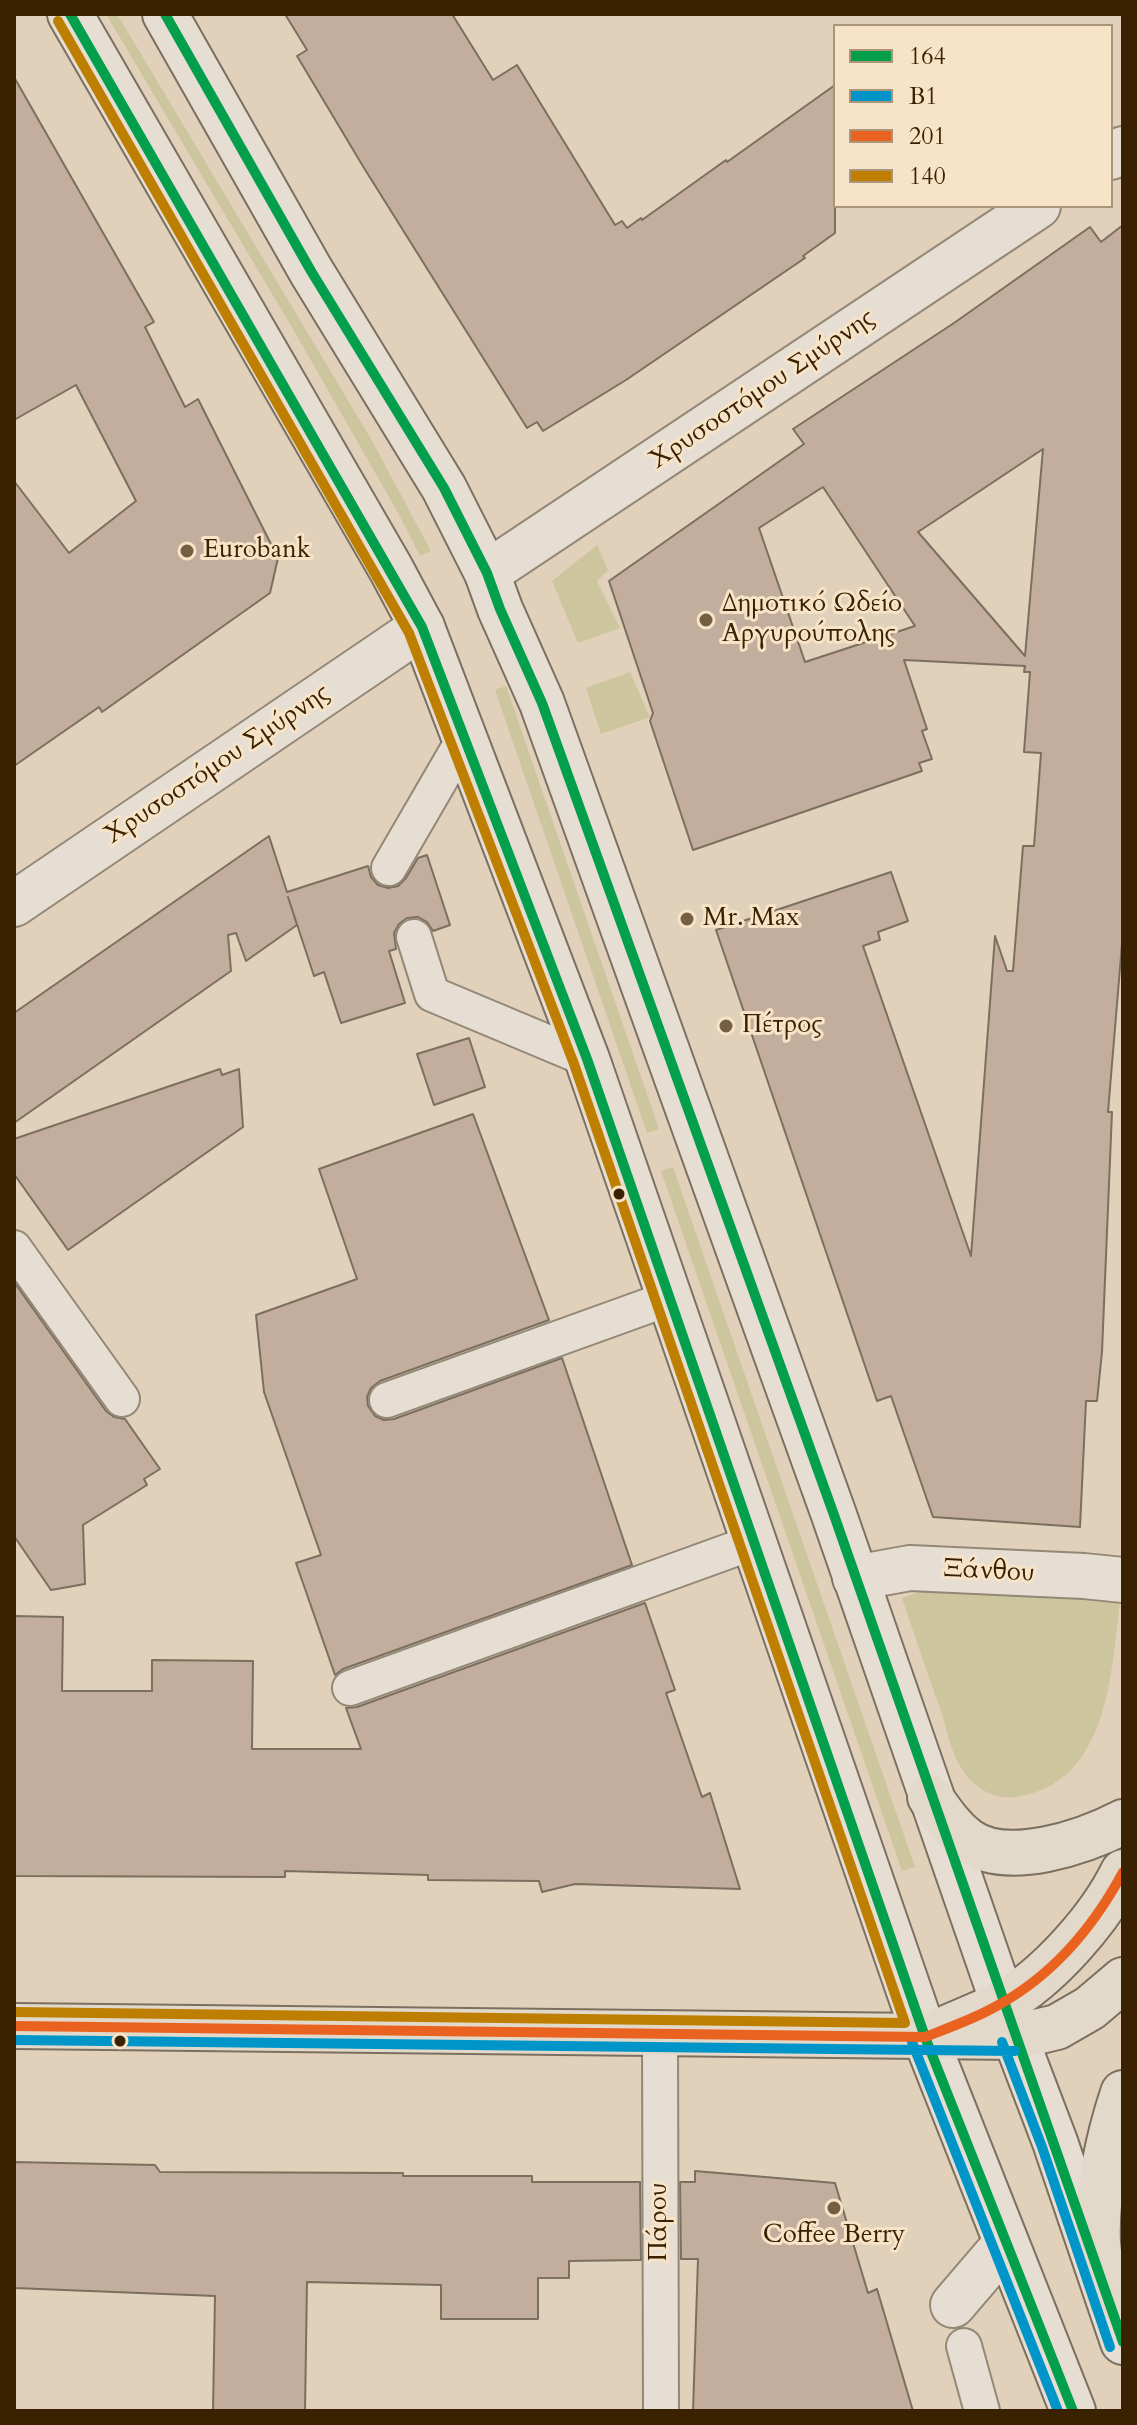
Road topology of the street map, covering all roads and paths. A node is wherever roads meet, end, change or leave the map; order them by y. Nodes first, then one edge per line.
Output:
1 (70, 14) edge
2 (165, 14) edge
3 (1035, 208) edge
4 (487, 573) junction
5 (422, 627) junction
6 (465, 737) junction
7 (389, 868) dead end
8 (14, 904) edge
9 (414, 937) dead end
10 (587, 1059) junction
11 (14, 1248) edge
12 (670, 1298) junction
13 (122, 1399) dead end
14 (387, 1400) dead end
15 (754, 1542) junction
16 (855, 1578) junction
17 (1123, 1580) edge
18 (350, 1688) dead end
19 (930, 1797) junction
20 (1123, 1822) edge
21 (1123, 1872) edge
22 (1123, 1980) edge
23 (1008, 2020) junction
24 (14, 2026) edge
25 (660, 2034) junction
26 (925, 2037) junction
27 (1123, 2093) edge
28 (1006, 2243) junction
29 (1108, 2297) junction
30 (958, 2326) joint
31 (1123, 2342) edge
32 (661, 2411) edge
33 (982, 2411) edge
34 (1073, 2411) edge

1 - 5 main road
2 - 4 main road
3 - 4 main road, Χρυσοστόμου Σμύρνης
4 - 16 main road
5 - 6 main road
5 - 8 main road, Χρυσοστόμου Σμύρνης
6 - 7 lane
6 - 10 main road
9 - 10 lane
10 - 12 main road
11 - 13 lane
12 - 14 lane
12 - 15 main road
15 - 18 lane
15 - 26 main road
16 - 17 main road, Ξάνθου
16 - 19 main road
19 - 20 main road
19 - 23 main road
21 - 23 main road
22 - 23 main road
23 - 26 main road
23 - 29 main road
24 - 25 main road
25 - 26 main road
25 - 32 lane, Πάρου
26 - 28 main road
27 - 29 main road
28 - 30 main road
28 - 34 main road
29 - 31 main road
30 - 33 lane

